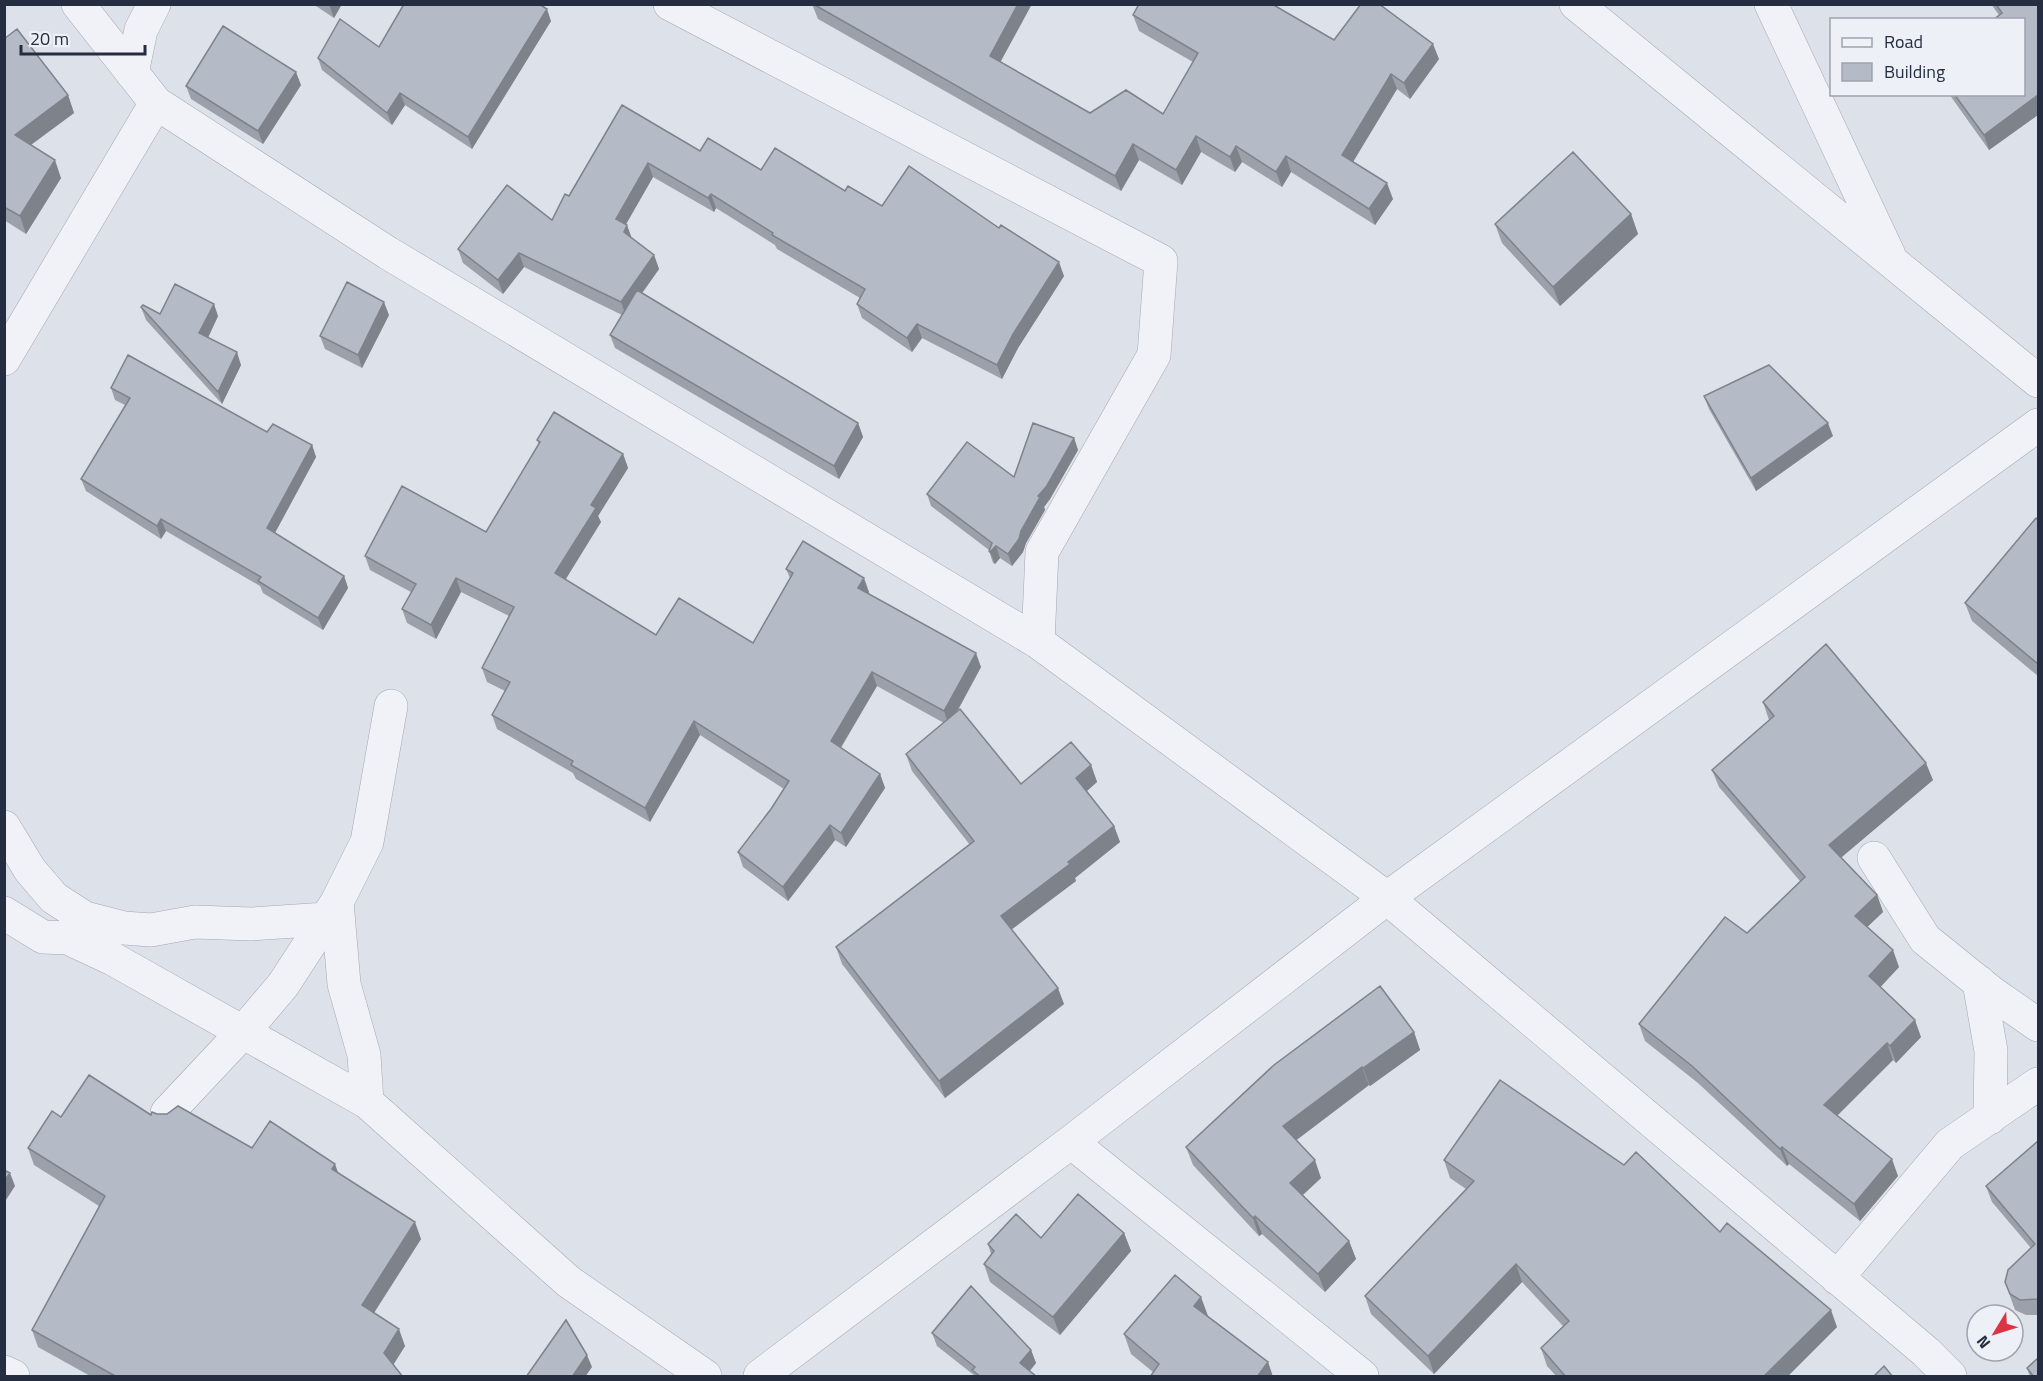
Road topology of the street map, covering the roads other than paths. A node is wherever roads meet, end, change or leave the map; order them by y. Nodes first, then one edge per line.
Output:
1 (78, 4) edge
2 (154, 4) edge
3 (670, 4) edge
4 (1576, 4) edge
5 (1771, 4) edge
6 (132, 73) junction
7 (156, 103) junction
8 (1892, 263) junction
9 (4, 359) edge
10 (2038, 381) edge
11 (2038, 424) edge
12 (1038, 642) junction
13 (392, 706) dead end
14 (4, 827) edge
15 (1875, 858) dead end
16 (1387, 898) junction
17 (332, 911) junction
18 (4, 913) edge
19 (1978, 982) junction
20 (2038, 1025) edge
21 (244, 1031) junction
22 (2038, 1084) edge
23 (367, 1102) junction
24 (167, 1113) edge
25 (1990, 1118) junction
26 (1071, 1142) junction
27 (1837, 1278) junction
28 (4, 1372) edge
29 (13, 1377) edge
30 (705, 1377) edge
31 (760, 1377) edge
32 (1362, 1377) edge
33 (1950, 1377) edge

1 - 6 street
2 - 6 street
3 - 12 street
4 - 8 street
5 - 8 street
6 - 7 street
7 - 9 street
7 - 12 street
8 - 10 street
11 - 16 street
12 - 16 street
13 - 17 street
14 - 17 street
15 - 19 street
16 - 26 street
16 - 27 street
17 - 21 street
17 - 23 street
18 - 21 street
19 - 20 street
19 - 25 street
21 - 23 street
21 - 24 street
22 - 25 street
23 - 30 street
25 - 27 street
26 - 31 street
26 - 32 street
27 - 33 street
28 - 29 street

